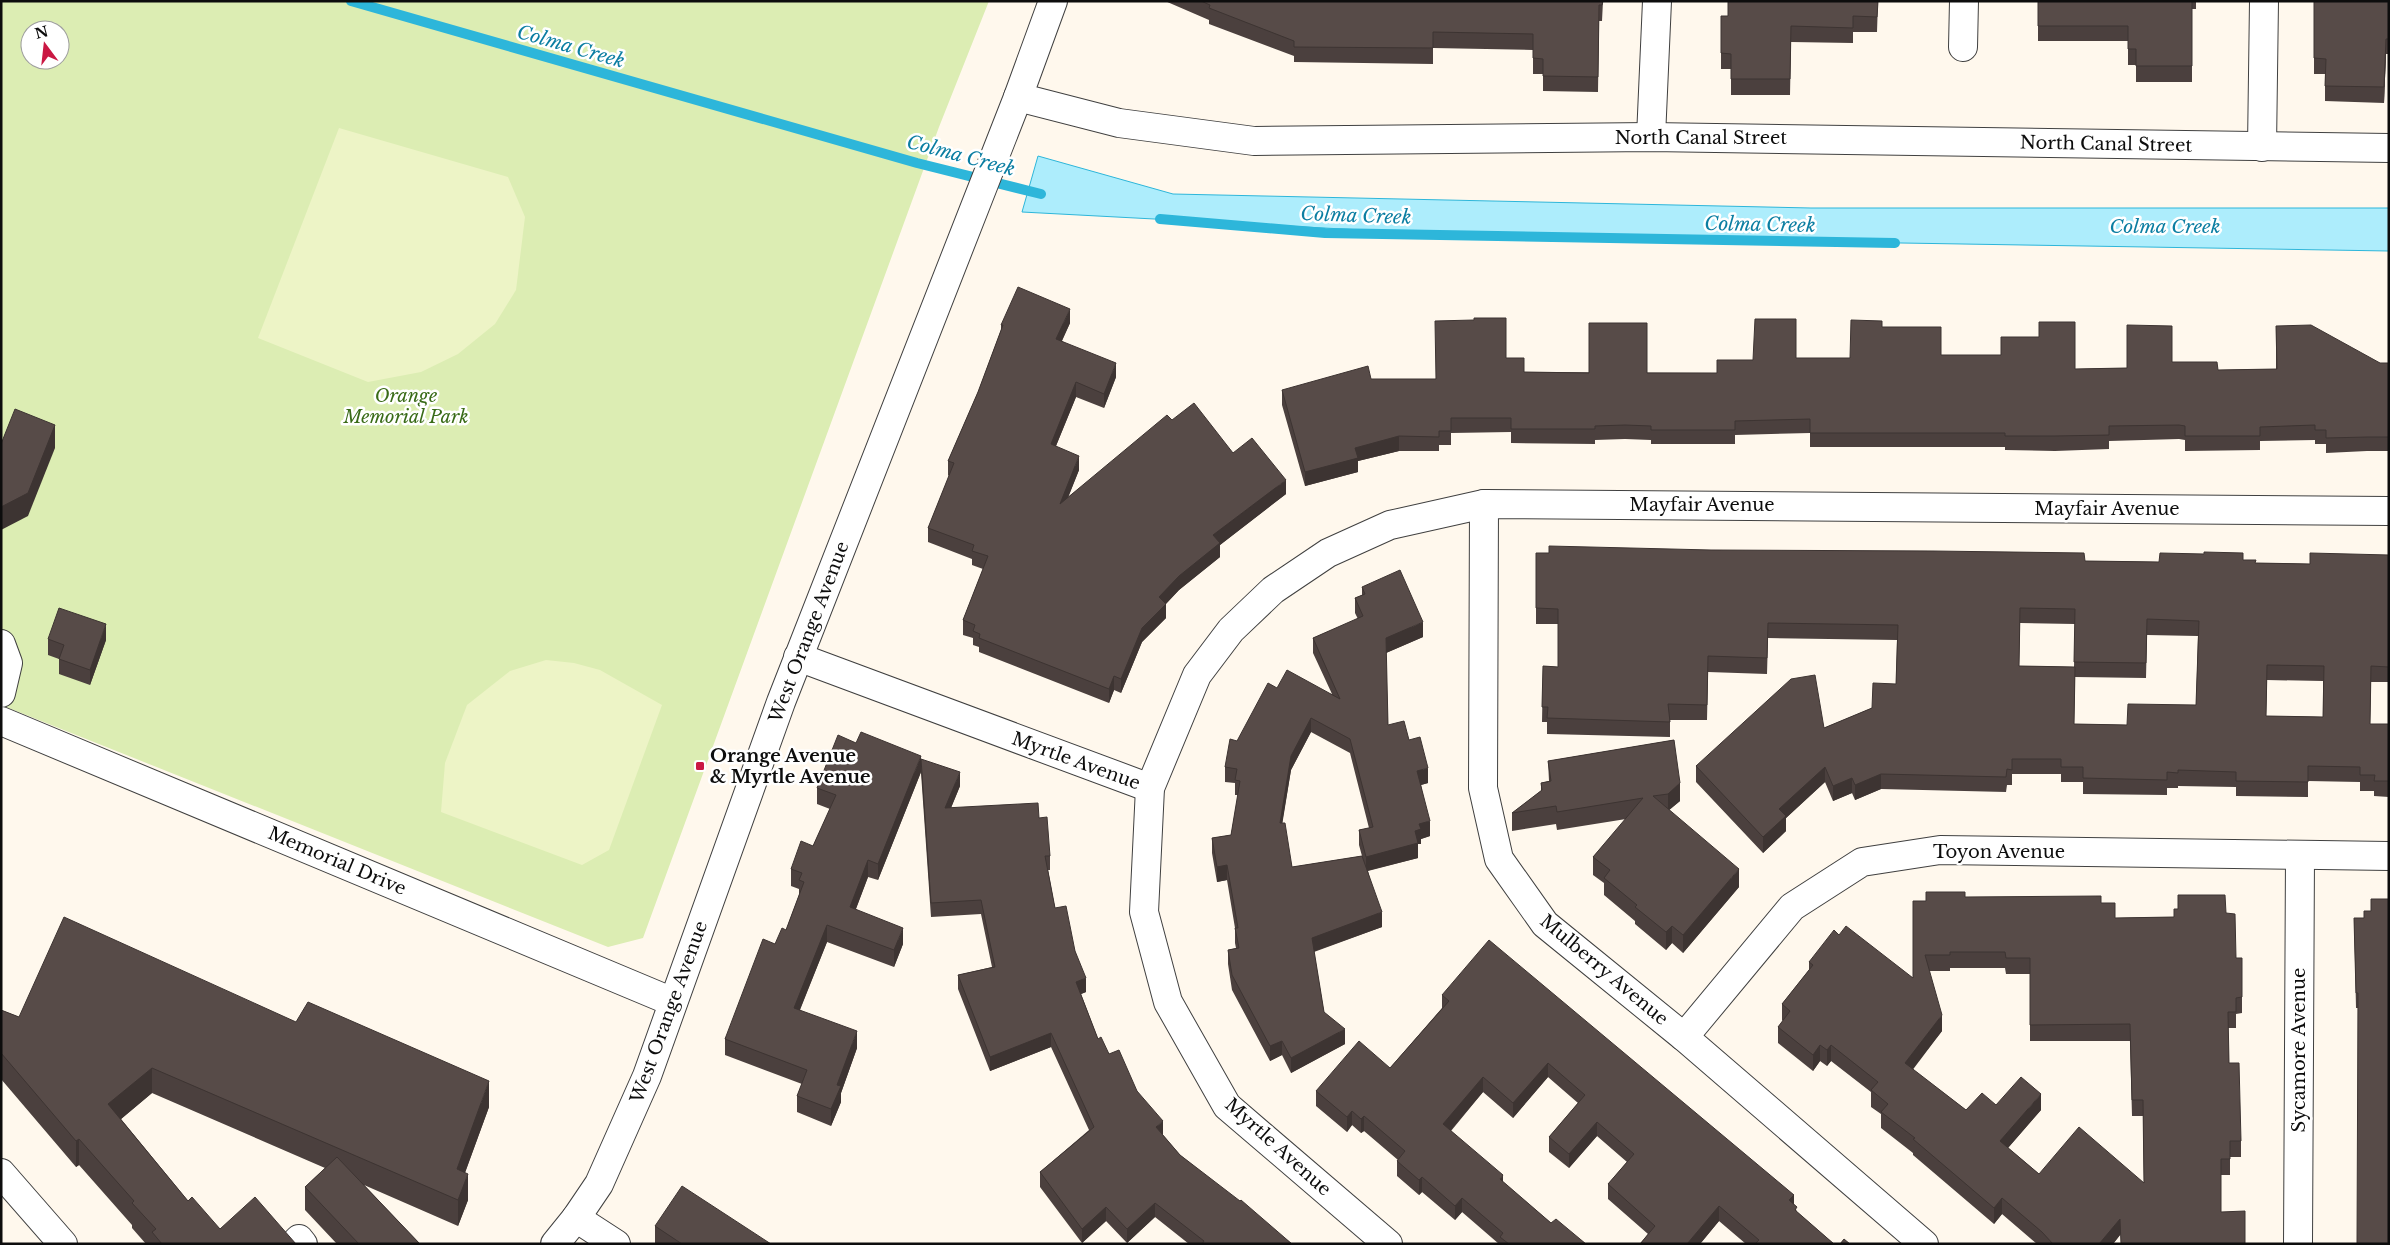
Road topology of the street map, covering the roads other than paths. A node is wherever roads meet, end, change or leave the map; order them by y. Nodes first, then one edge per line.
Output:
1 (1053, 1) edge
2 (1657, 1) edge
3 (1964, 1) edge
4 (2264, 1) edge
5 (1963, 47) dead end
6 (1018, 97) junction
7 (1652, 137) junction
8 (2262, 147) junction
9 (2389, 148) edge
10 (1484, 504) junction
11 (2389, 511) edge
12 (1, 644) edge
13 (798, 657) junction
14 (1, 693) edge
15 (1, 720) edge
16 (1150, 788) junction
17 (2300, 856) junction
18 (2389, 856) edge
19 (673, 1002) junction
20 (1684, 1037) junction
21 (1, 1173) edge
22 (576, 1218) junction
23 (63, 1244) edge
24 (294, 1244) edge
25 (303, 1244) edge
26 (555, 1244) edge
27 (616, 1244) edge
28 (1388, 1244) edge
29 (1924, 1244) edge
30 (2298, 1244) edge

1 - 6 street, West Orange Avenue
2 - 7 street
3 - 5 street
4 - 8 street
6 - 7 street, North Canal Street
6 - 13 street, West Orange Avenue
7 - 8 street, North Canal Street
8 - 9 street, North Canal Street
10 - 11 street, Mayfair Avenue
10 - 16 street, Mayfair Avenue
10 - 20 street, Mulberry Avenue
12 - 14 street
13 - 16 street, Myrtle Avenue
13 - 19 street, West Orange Avenue
15 - 19 street, Memorial Drive
16 - 28 street, Myrtle Avenue
17 - 18 street, Toyon Avenue
17 - 20 street, Toyon Avenue
17 - 30 street, Sycamore Avenue
19 - 22 street, West Orange Avenue
20 - 29 street, Mulberry Avenue
21 - 23 street
22 - 26 street, West Orange Avenue
22 - 27 street
24 - 25 street

